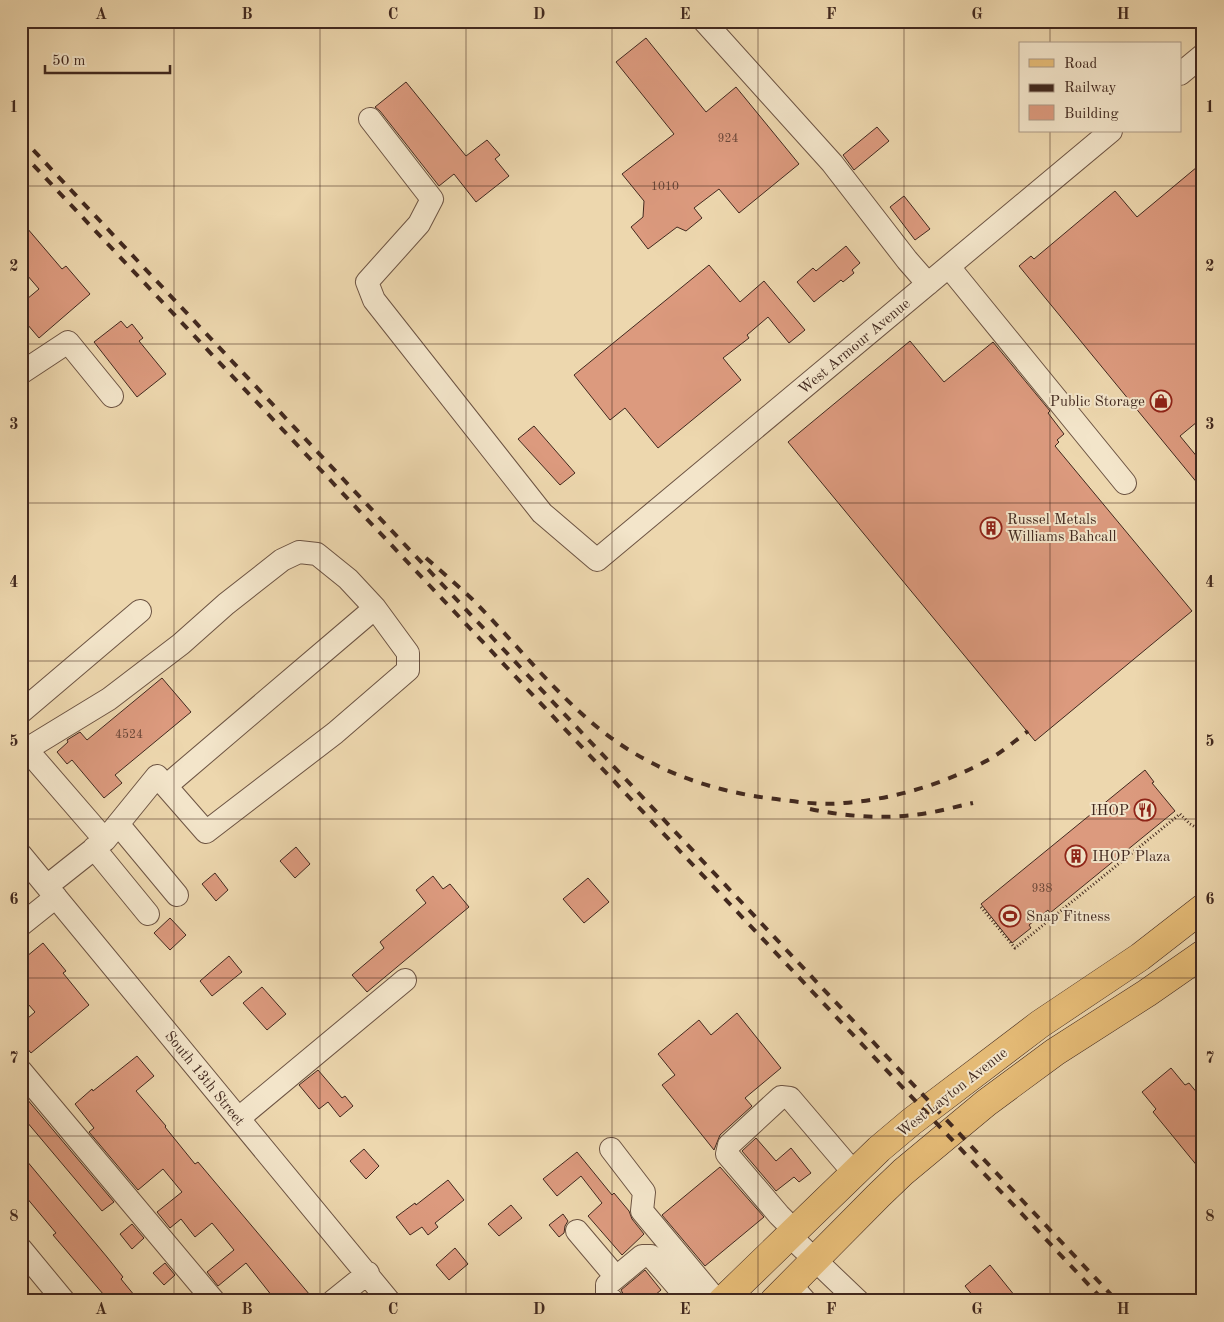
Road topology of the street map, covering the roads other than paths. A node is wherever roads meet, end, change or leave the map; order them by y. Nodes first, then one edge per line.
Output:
1 (704, 21) edge
2 (370, 119) dead end
3 (1110, 132) edge
4 (949, 267) junction
5 (928, 284) junction
6 (21, 373) edge
7 (112, 396) dead end
8 (1124, 483) dead end
9 (375, 608) junction
10 (140, 611) dead end
11 (21, 712) edge
12 (24, 746) edge
13 (166, 786) junction
14 (105, 838) junction
15 (21, 855) edge
16 (52, 891) junction
17 (177, 895) dead end
18 (1203, 908) edge
19 (148, 914) dead end
20 (21, 925) edge
21 (1203, 954) edge
22 (405, 980) dead end
23 (21, 1071) edge
24 (238, 1118) junction
25 (611, 1149) dead end
26 (854, 1173) junction
27 (577, 1231) dead end
28 (792, 1234) junction
29 (21, 1249) edge
30 (814, 1260) junction
31 (368, 1273) junction
32 (616, 1277) junction
33 (789, 1295) edge
34 (64, 1301) edge
35 (214, 1301) edge
36 (333, 1301) edge
37 (390, 1301) edge
38 (612, 1301) edge
39 (690, 1301) edge
40 (717, 1301) edge
41 (722, 1301) edge
42 (858, 1301) edge

1 - 5 street
2 - 5 street, West Armour Avenue
3 - 4 street, West Armour Avenue
4 - 5 street, West Armour Avenue
4 - 8 street
6 - 7 street
9 - 12 street
9 - 13 street
9 - 13 street
10 - 11 street
12 - 14 street
13 - 14 street
14 - 16 street
14 - 17 street
14 - 19 street
15 - 16 street, South 13th Street
16 - 20 street
16 - 24 street, South 13th Street
18 - 26 main road, West Layton Avenue
21 - 30 main road, West Layton Avenue
22 - 24 street
23 - 35 street
24 - 31 street, South 13th Street
25 - 40 street
26 - 28 main road, West Layton Avenue
26 - 28 street
27 - 32 street
28 - 30 street
28 - 41 main road, West Layton Avenue
29 - 34 street
30 - 33 main road, West Layton Avenue
30 - 42 street
31 - 36 street
31 - 37 street, South 13th Street
32 - 38 street
32 - 39 street

